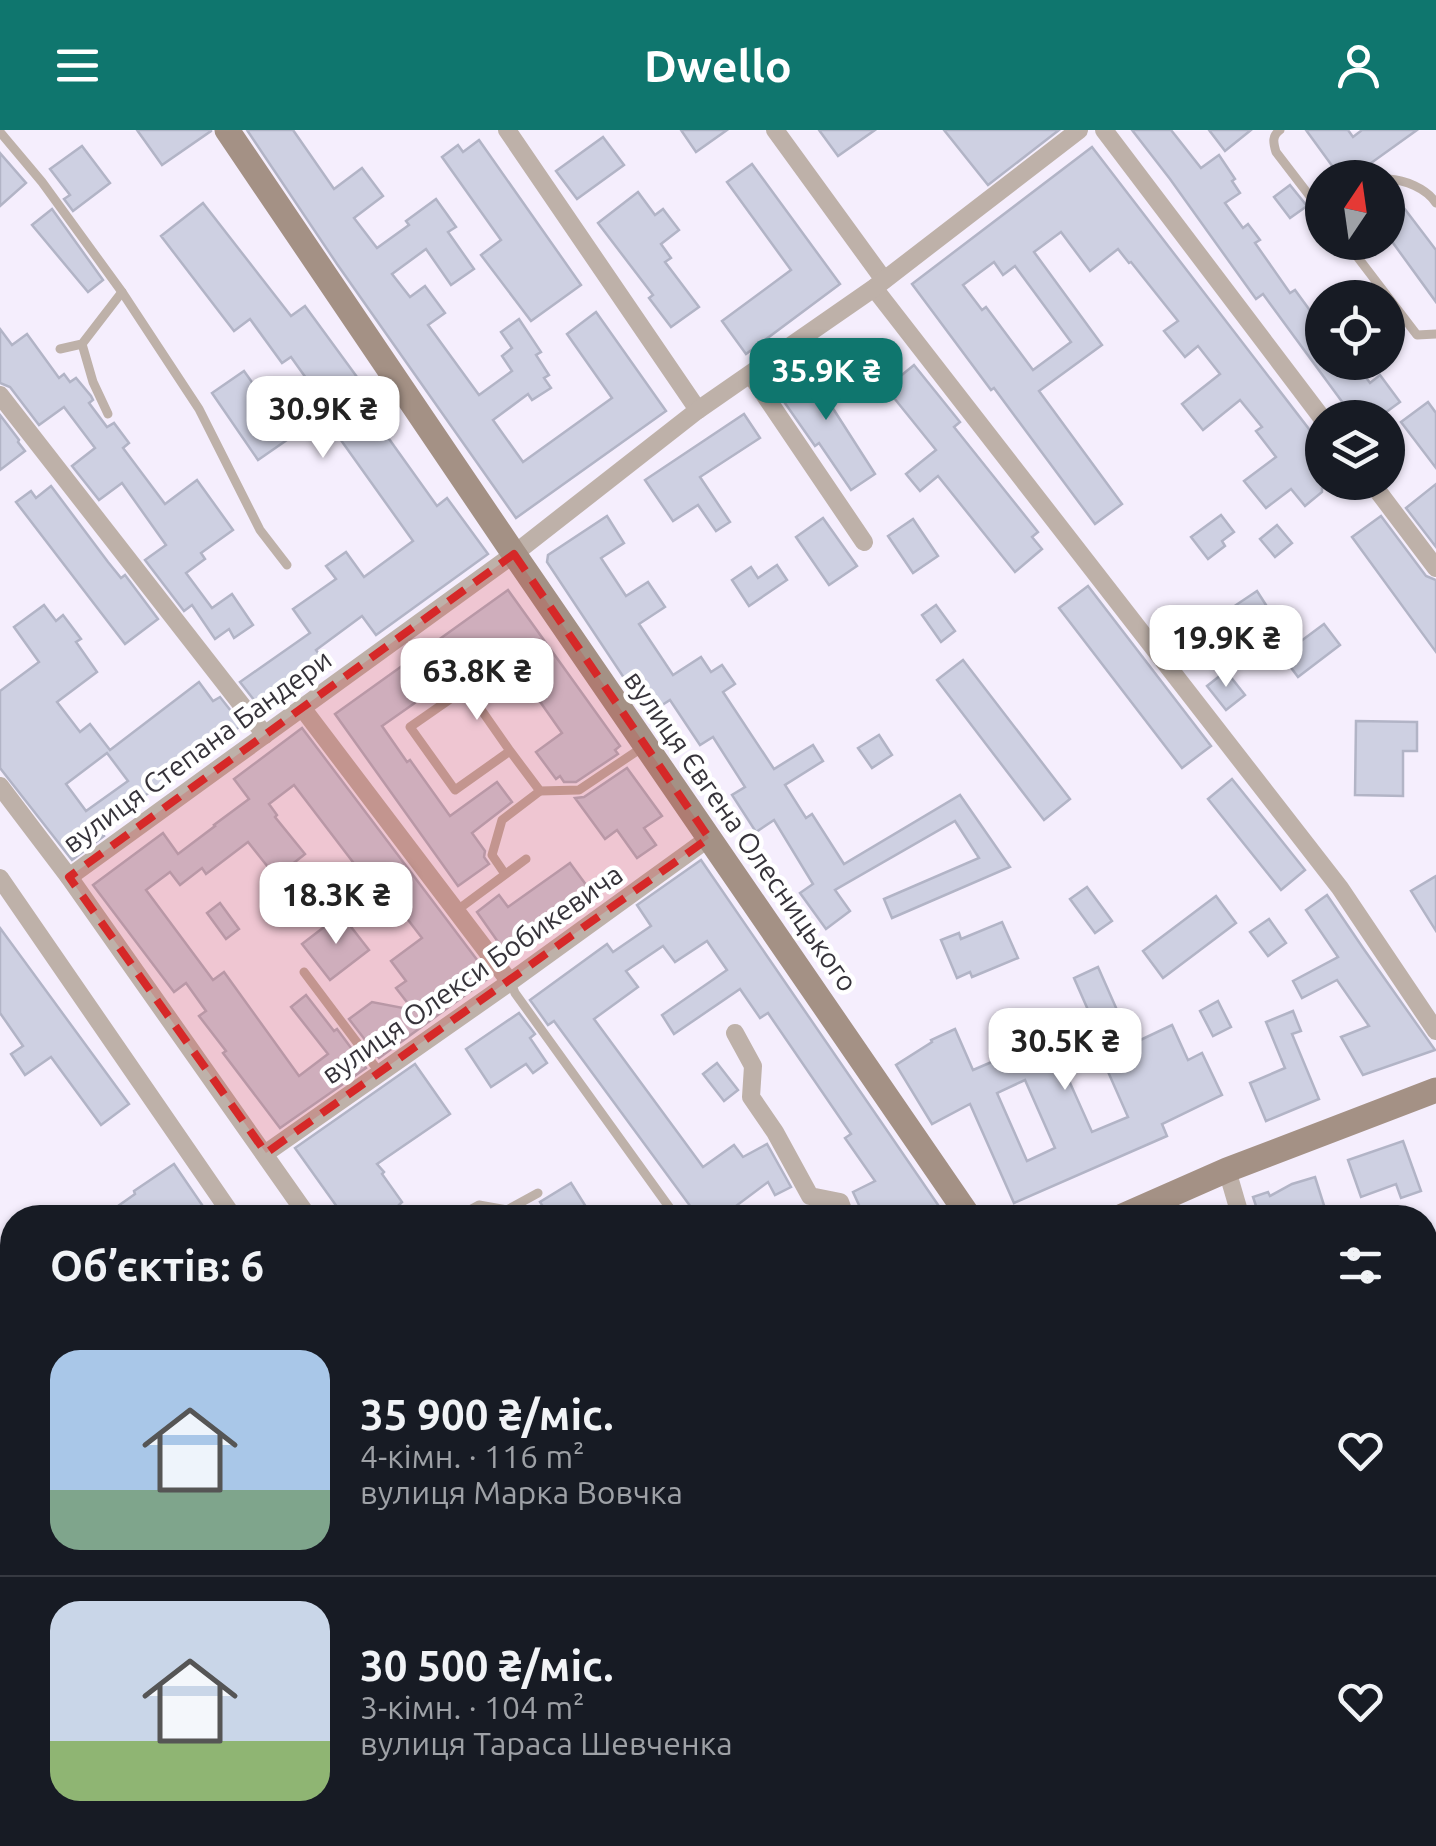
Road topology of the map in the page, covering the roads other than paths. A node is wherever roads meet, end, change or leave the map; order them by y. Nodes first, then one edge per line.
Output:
1 (227, 130) edge
2 (507, 130) edge
3 (775, 130) edge
4 (1078, 130) edge
5 (1104, 130) edge
6 (1280, 130) edge
7 (0, 132) edge
8 (1405, 182) edge
9 (1305, 190) edge
10 (1436, 203) edge
11 (1360, 260) edge
12 (879, 284) junction
13 (122, 292) junction
14 (1436, 334) edge
15 (82, 344) junction
16 (60, 349) dead end
17 (751, 375) junction
18 (0, 396) edge
19 (1308, 400) edge
20 (698, 410) junction
21 (108, 414) dead end
22 (1385, 500) edge
23 (864, 542) dead end
24 (514, 554) junction
25 (287, 565) dead end
26 (1436, 568) edge
27 (303, 709) junction
28 (265, 735) junction
29 (645, 746) junction
30 (510, 751) junction
31 (0, 786) edge
32 (540, 791) junction
33 (709, 838) junction
34 (526, 859) dead end
35 (505, 874) junction
36 (70, 877) junction
37 (0, 879) edge
38 (455, 912) junction
39 (304, 972) dead end
40 (510, 982) junction
41 (1436, 1031) edge
42 (735, 1034) dead end
43 (380, 1073) junction
44 (1436, 1090) edge
45 (266, 1153) junction
46 (1228, 1170) junction
47 (538, 1192) dead end
48 (225, 1205) edge
49 (300, 1205) edge
50 (521, 1205) edge
51 (668, 1205) edge
52 (841, 1205) edge
53 (961, 1205) edge
54 (1148, 1205) edge
55 (1237, 1205) edge

1 - 24 street, вулиця Євгена Олесницького
2 - 20 street
3 - 12 street
4 - 12 street, вулиця Степана Бандери
5 - 19 street
6 - 9 lane
7 - 13 lane
8 - 10 lane
11 - 14 lane
12 - 17 street, вулиця Степана Бандери
12 - 41 street
13 - 15 lane
13 - 25 lane
15 - 16 lane
15 - 21 lane
17 - 20 street, вулиця Степана Бандери
17 - 23 street
18 - 28 street
20 - 24 street, вулиця Степана Бандери
22 - 26 street
24 - 27 street, вулиця Степана Бандери
24 - 29 street, вулиця Євгена Олесницького
27 - 28 street, вулиця Степана Бандери
27 - 38 street
28 - 36 street, вулиця Степана Бандери
29 - 32 lane
29 - 33 street, вулиця Євгена Олесницького
30 - 30 lane
30 - 32 lane
31 - 36 street
32 - 35 lane
33 - 40 street, вулиця Олекси Бобикевича
33 - 53 street, вулиця Євгена Олесницького
34 - 35 lane
35 - 38 lane
36 - 45 street
37 - 48 street
38 - 40 street
39 - 43 lane
40 - 43 street, вулиця Олекси Бобикевича
40 - 51 lane
42 - 52 street
43 - 45 street, вулиця Олекси Бобикевича
44 - 46 street
45 - 49 street
46 - 54 street
46 - 55 street
47 - 50 lane

